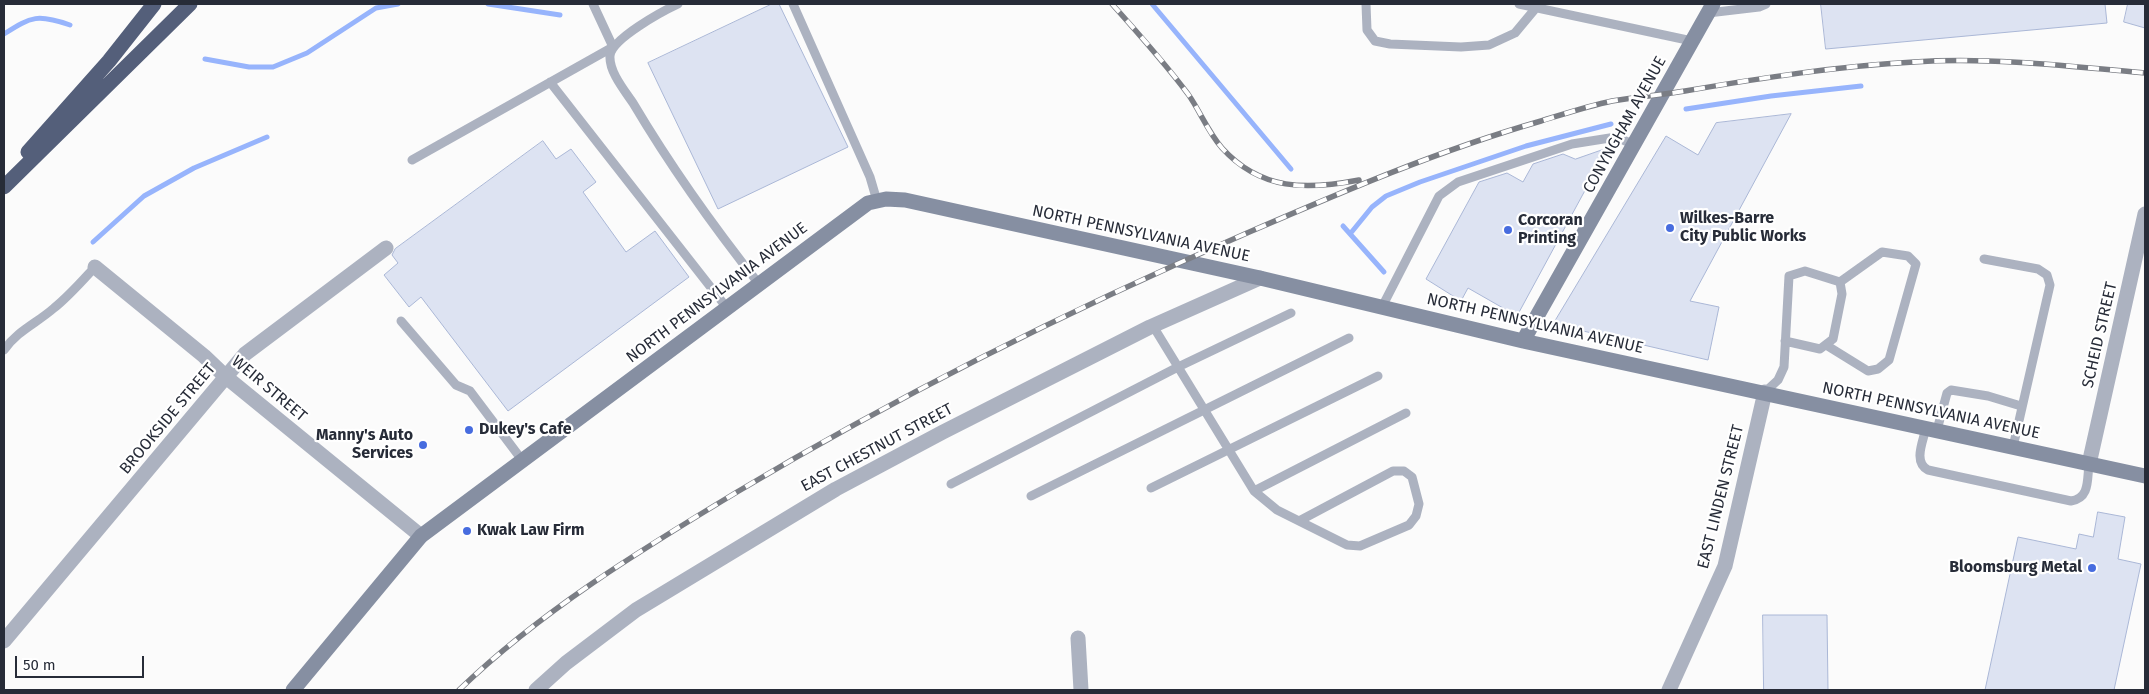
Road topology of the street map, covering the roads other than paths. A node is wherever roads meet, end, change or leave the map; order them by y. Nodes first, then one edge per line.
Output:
1 (154, 4) edge
2 (190, 4) edge
3 (593, 4) edge
4 (678, 4) edge
5 (794, 4) edge
6 (1366, 4) edge
7 (1519, 4) edge
8 (1766, 4) edge
9 (1711, 8) edge
10 (1535, 9) junction
11 (1692, 41) junction
12 (612, 48) junction
13 (550, 82) junction
14 (1635, 145) junction
15 (412, 160) dead end
16 (4, 179) edge
17 (4, 187) edge
18 (877, 200) junction
19 (2145, 214) edge
20 (386, 248) dead end
21 (1984, 259) dead end
22 (96, 267) joint
23 (1260, 278) junction
24 (1840, 282) junction
25 (759, 284) junction
26 (1382, 307) junction
27 (727, 308) junction
28 (1291, 313) dead end
29 (401, 321) dead end
30 (1153, 326) junction
31 (1349, 338) dead end
32 (1522, 341) junction
33 (1785, 341) junction
34 (1826, 345) junction
35 (4, 350) edge
36 (1178, 367) junction
37 (1378, 376) dead end
38 (226, 377) junction
39 (1765, 392) junction
40 (2021, 406) junction
41 (1204, 409) junction
42 (1406, 413) dead end
43 (1931, 429) junction
44 (2013, 447) junction
45 (1229, 450) junction
46 (522, 460) junction
47 (2089, 464) junction
48 (2145, 476) edge
49 (951, 484) dead end
50 (1150, 488) dead end
51 (1254, 491) junction
52 (1031, 496) dead end
53 (1299, 521) junction
54 (421, 536) junction
55 (1078, 638) dead end
56 (4, 641) edge
57 (293, 690) edge
58 (536, 690) edge
59 (1081, 690) edge
60 (1669, 690) edge

1 - 16 highway
2 - 17 highway
3 - 12 lane
4 - 12 lane
5 - 18 lane
6 - 10 lane
7 - 10 lane
8 - 9 lane
9 - 11 street, CONYNGHAM AVENUE
10 - 11 lane
11 - 14 street, CONYNGHAM AVENUE
12 - 13 lane
12 - 25 lane
13 - 15 lane
13 - 27 lane
14 - 26 lane
14 - 32 street, CONYNGHAM AVENUE
18 - 23 street, NORTH PENNSYLVANIA AVENUE
18 - 25 street, NORTH PENNSYLVANIA AVENUE
19 - 47 street, SCHEID STREET
20 - 38 street, BROOKSIDE STREET
21 - 40 lane
22 - 35 lane
22 - 38 street, WEIR STREET
23 - 26 street, NORTH PENNSYLVANIA AVENUE
23 - 30 street, EAST CHESTNUT STREET
24 - 33 lane
24 - 34 lane
24 - 34 lane
25 - 27 street, NORTH PENNSYLVANIA AVENUE
26 - 32 street, NORTH PENNSYLVANIA AVENUE
27 - 46 street, NORTH PENNSYLVANIA AVENUE
28 - 36 lane
29 - 46 lane
30 - 36 lane
30 - 58 street, EAST CHESTNUT STREET
31 - 41 lane
32 - 39 street, NORTH PENNSYLVANIA AVENUE
33 - 34 lane
33 - 39 lane
36 - 41 lane
36 - 49 lane
37 - 45 lane
38 - 54 street, WEIR STREET
38 - 56 street, BROOKSIDE STREET
39 - 43 street, NORTH PENNSYLVANIA AVENUE
39 - 60 street, EAST LINDEN STREET
40 - 43 lane
40 - 44 lane
41 - 45 lane
41 - 52 lane
42 - 51 lane
43 - 44 street, NORTH PENNSYLVANIA AVENUE
43 - 47 lane
44 - 47 street, NORTH PENNSYLVANIA AVENUE
45 - 50 lane
45 - 51 lane
46 - 54 street, NORTH PENNSYLVANIA AVENUE
47 - 48 street, NORTH PENNSYLVANIA AVENUE
51 - 53 lane
53 - 53 lane
54 - 57 street, NORTH PENNSYLVANIA AVENUE
55 - 59 street

